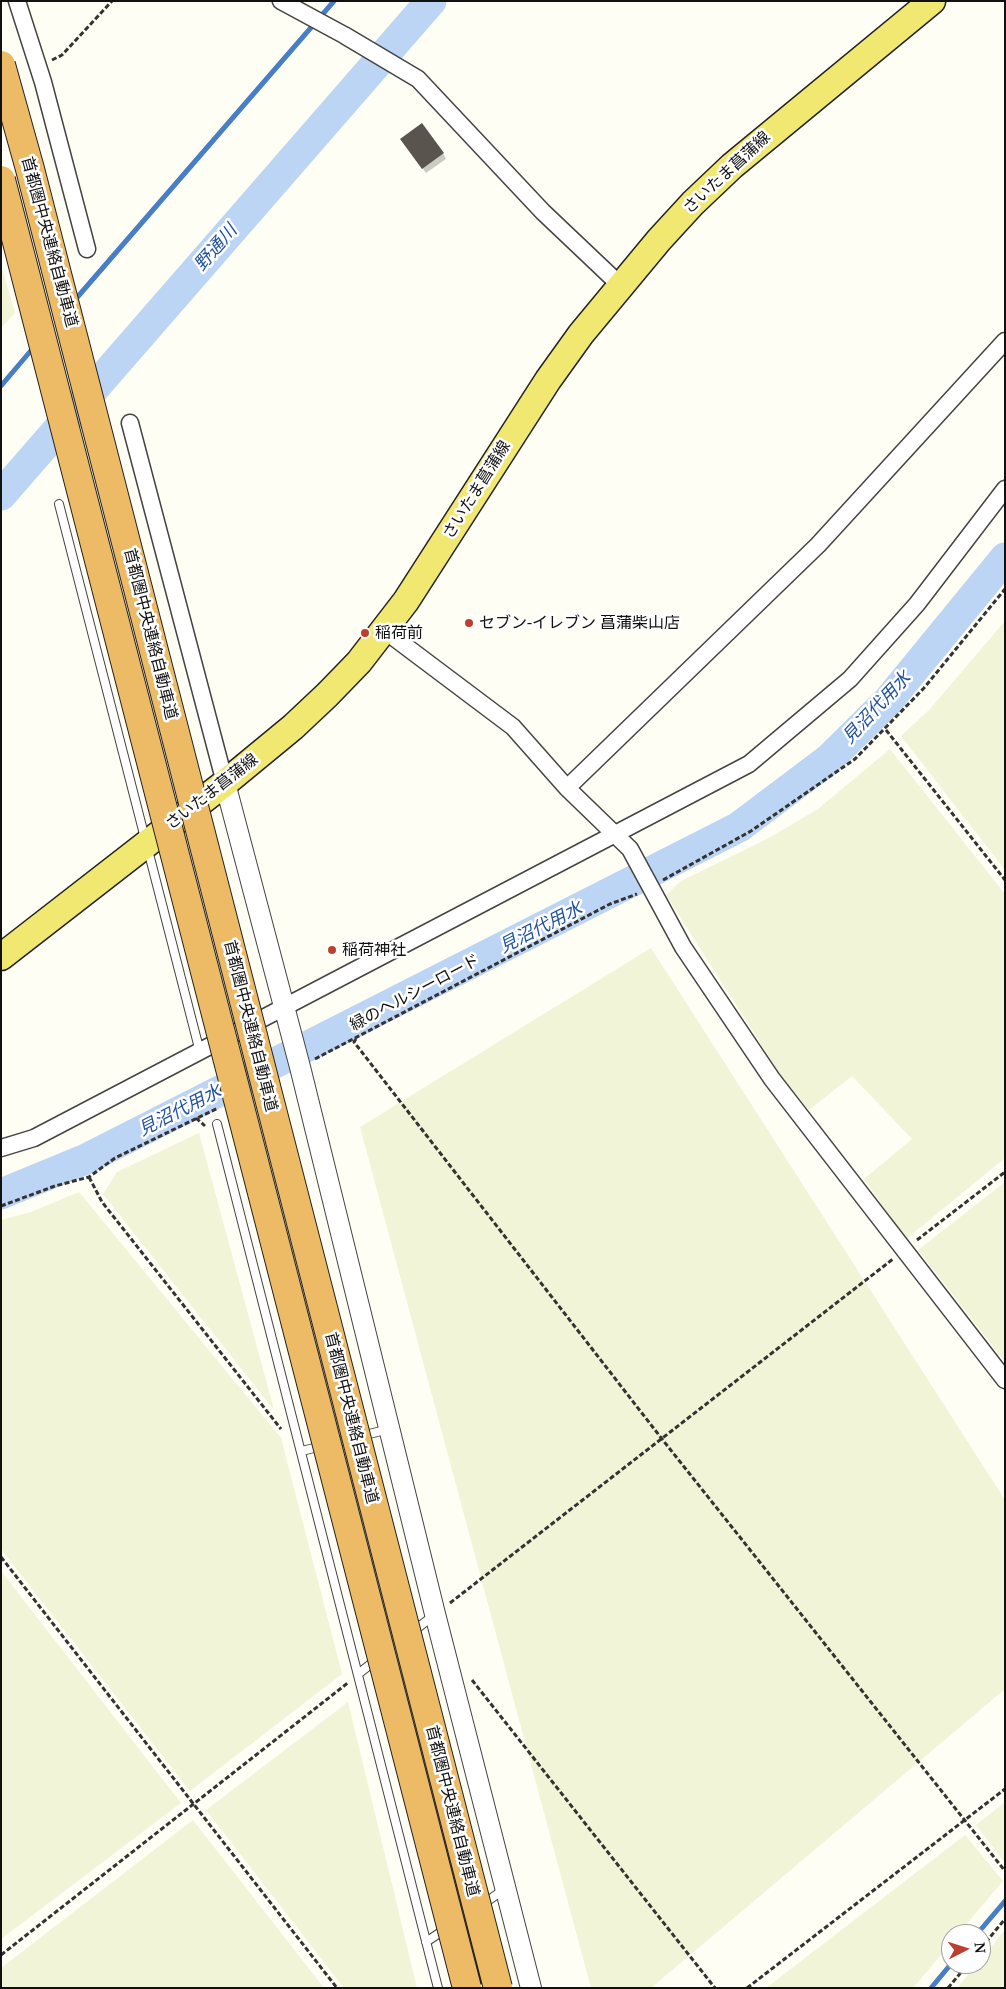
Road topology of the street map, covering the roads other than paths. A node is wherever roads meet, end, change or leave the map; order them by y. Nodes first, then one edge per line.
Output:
1 (17, 1) edge
2 (281, 1) edge
3 (932, 1) edge
4 (1, 65) edge
5 (1, 180) edge
6 (87, 250) dead end
7 (620, 285) junction
8 (1005, 341) edge
9 (130, 423) dead end
10 (1005, 489) edge
11 (60, 504) dead end
12 (384, 630) junction
13 (225, 783) junction
14 (568, 788) junction
15 (617, 834) junction
16 (147, 842) junction
17 (1, 957) edge
18 (284, 1009) junction
19 (200, 1052) junction
20 (217, 1124) dead end
21 (1, 1148) edge
22 (1005, 1380) edge
23 (389, 1429) junction
24 (302, 1451) junction
25 (435, 1614) junction
26 (397, 1644) dead end
27 (389, 1650) dead end
28 (358, 1674) junction
29 (506, 1889) junction
30 (426, 1942) junction
31 (438, 1988) edge
32 (466, 1988) edge
33 (498, 1988) edge
34 (531, 1988) edge

1 - 6 street
2 - 7 street
3 - 7 main road, さいたま菖蒲線
4 - 33 highway, 首都圏中央連絡自動車道, bridge
5 - 32 highway, 首都圏中央連絡自動車道, bridge
7 - 12 main road, さいたま菖蒲線
8 - 14 street
9 - 13 street
10 - 15 street
11 - 16 lane
12 - 13 main road, さいたま菖蒲線
12 - 14 street
13 - 16 main road, さいたま菖蒲線
13 - 18 street
14 - 15 street
15 - 18 street
15 - 22 street
16 - 17 main road, さいたま菖蒲線
16 - 19 lane
18 - 19 street
18 - 23 street
19 - 21 street
20 - 24 lane
23 - 24 lane
23 - 25 street
24 - 28 lane
25 - 26 lane
25 - 29 street
27 - 28 lane
28 - 30 lane
29 - 30 lane
29 - 34 street
30 - 31 lane

